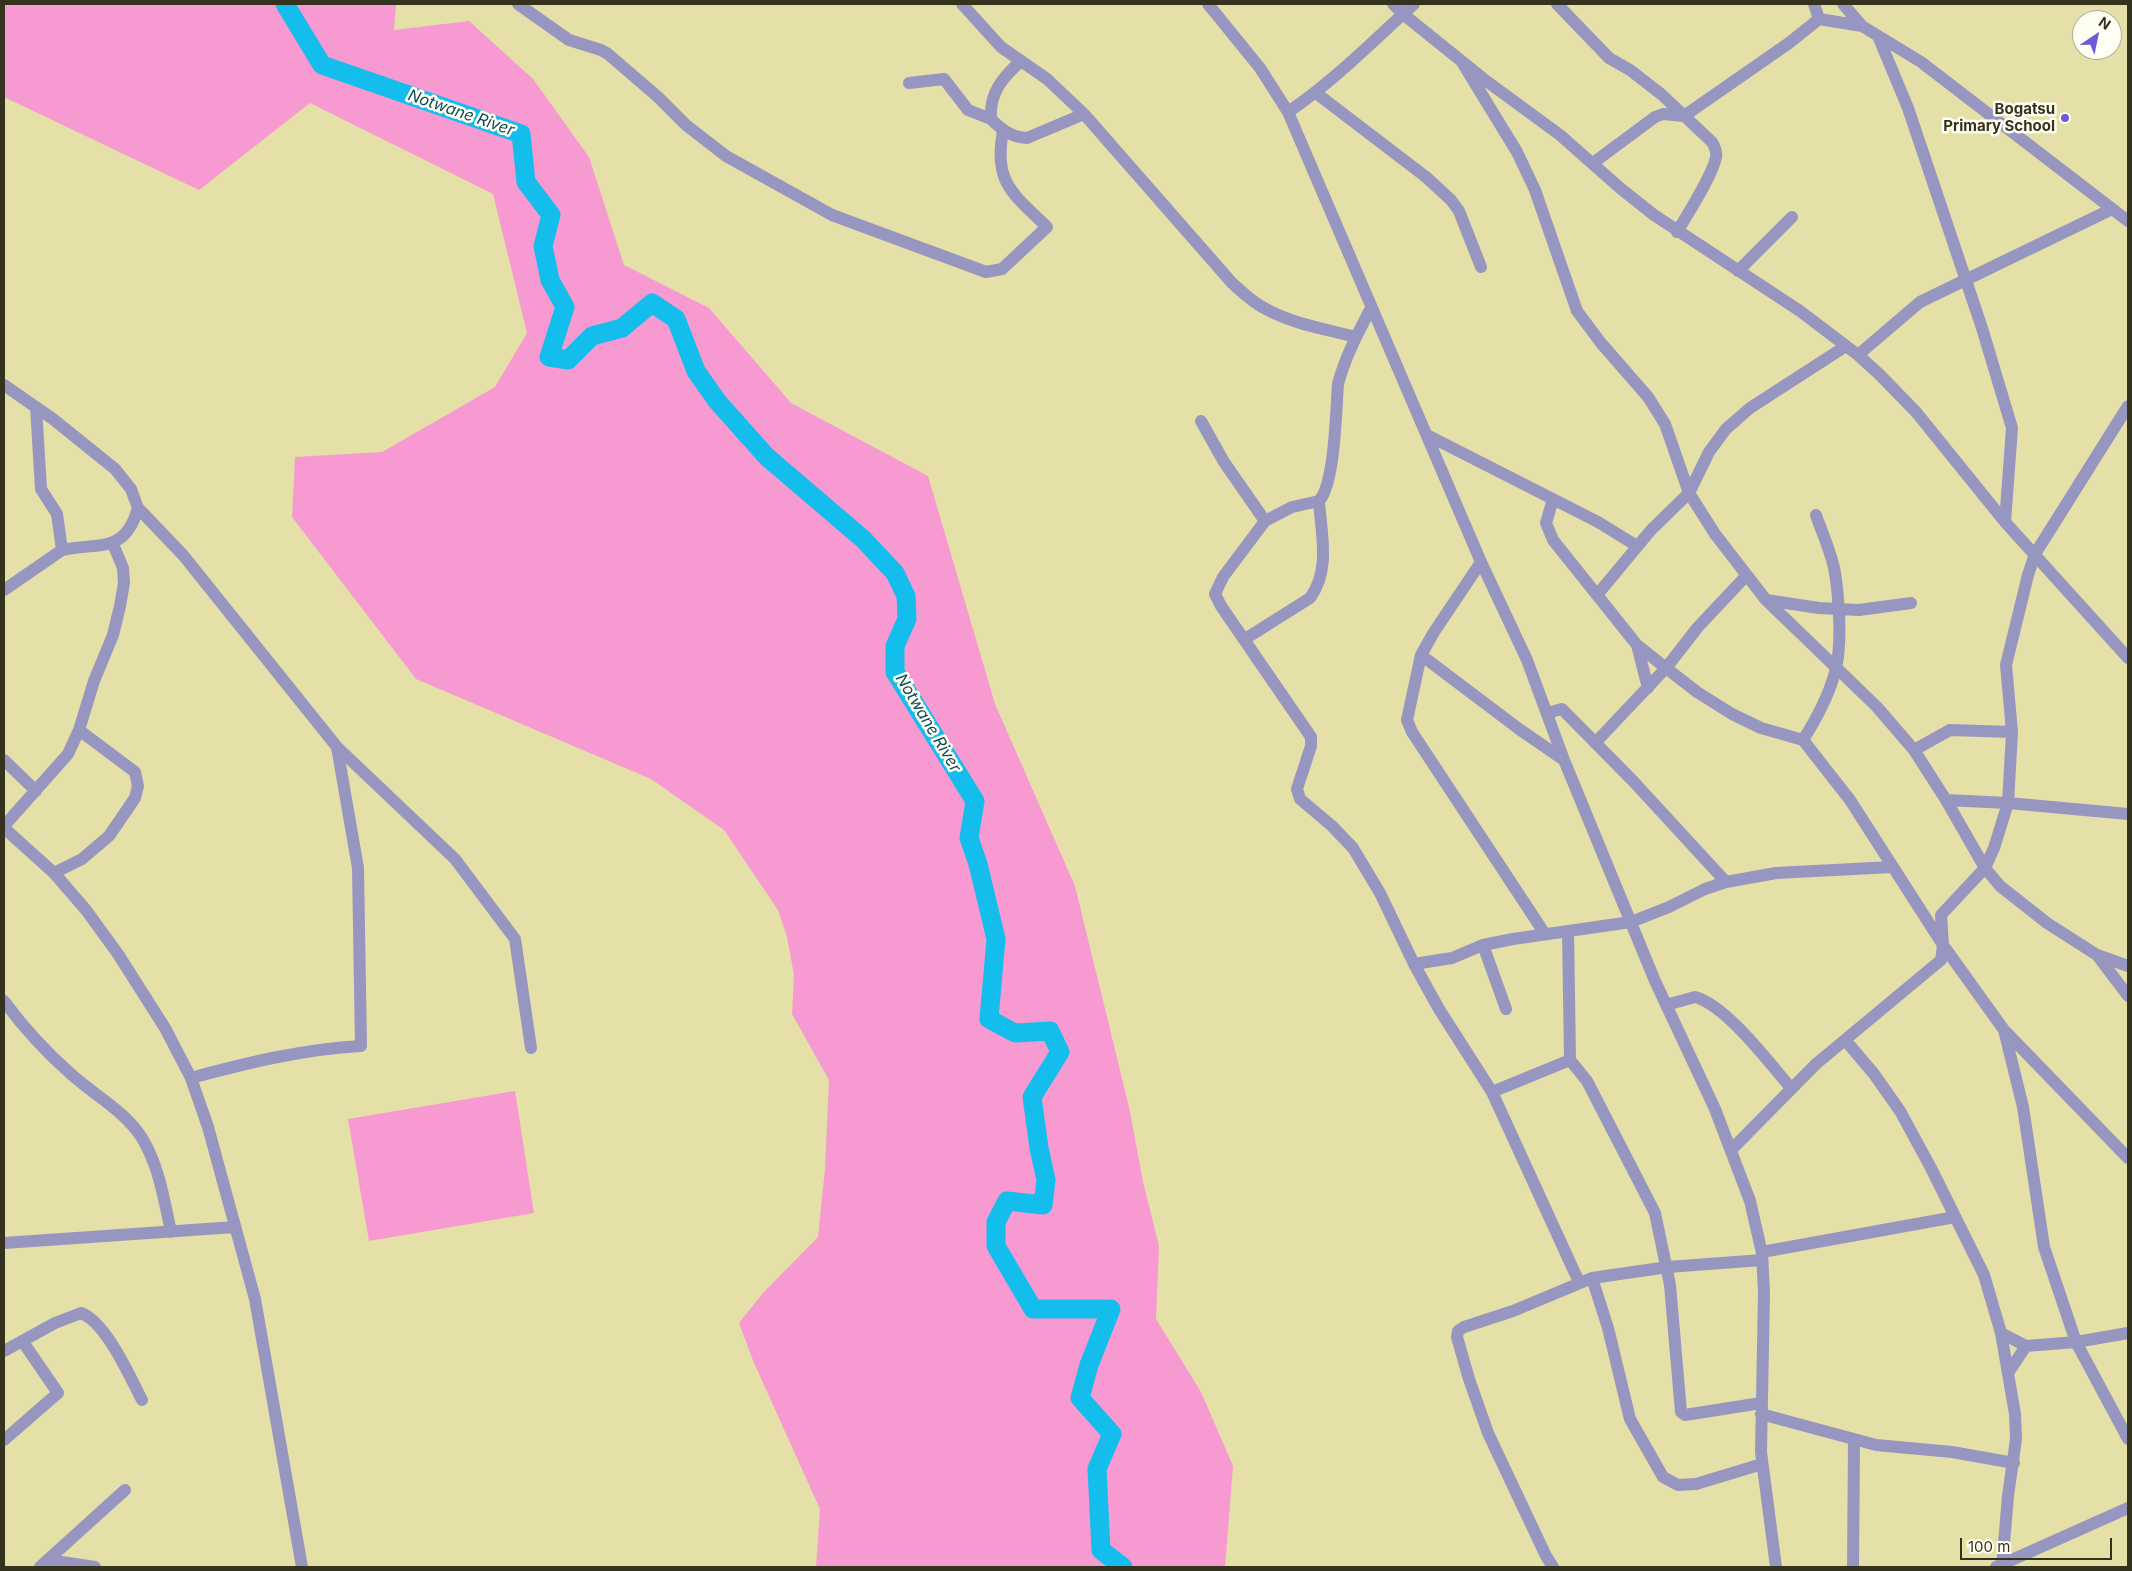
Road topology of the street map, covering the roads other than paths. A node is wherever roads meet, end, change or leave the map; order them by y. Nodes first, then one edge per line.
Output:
1 (518, 4) edge
2 (962, 4) edge
3 (1208, 4) edge
4 (1393, 4) edge
5 (1414, 4) edge
6 (1557, 4) edge
7 (1814, 4) edge
8 (1843, 4) edge
9 (1403, 14) junction
10 (1818, 19) junction
11 (1862, 26) junction
12 (1878, 36) junction
13 (1021, 60) junction
14 (1462, 62) junction
15 (909, 83) dead end
16 (1316, 93) junction
17 (1288, 112) junction
18 (1084, 114) junction
19 (1684, 116) junction
20 (991, 119) junction
21 (1003, 131) junction
22 (1593, 163) junction
23 (2112, 209) junction
24 (1792, 217) dead end
25 (2128, 221) edge
26 (1678, 232) junction
27 (1481, 267) dead end
28 (1738, 272) junction
29 (1965, 281) junction
30 (1370, 308) junction
31 (1356, 337) junction
32 (1846, 346) junction
33 (1858, 355) junction
34 (4, 385) edge
35 (2128, 406) edge
36 (36, 407) junction
37 (1201, 421) dead end
38 (1426, 435) junction
39 (1689, 493) junction
40 (1553, 499) junction
41 (1319, 501) junction
42 (138, 508) junction
43 (1816, 515) dead end
44 (1265, 521) junction
45 (2005, 522) junction
46 (113, 544) junction
47 (1637, 546) junction
48 (62, 550) junction
49 (2035, 554) junction
50 (1480, 562) junction
51 (1746, 576) junction
52 (4, 590) edge
53 (1597, 596) junction
54 (1766, 600) junction
55 (1911, 603) dead end
56 (1838, 610) junction
57 (1245, 639) junction
58 (1637, 645) junction
59 (1421, 655) junction
60 (2128, 658) edge
61 (1666, 668) junction
62 (1836, 668) junction
63 (1648, 688) junction
64 (1547, 713) junction
65 (79, 730) junction
66 (2012, 732) junction
67 (1803, 740) junction
68 (1595, 743) junction
69 (337, 747) junction
70 (1914, 750) junction
71 (4, 760) edge
72 (1564, 760) junction
73 (36, 791) junction
74 (1946, 800) junction
75 (2008, 802) junction
76 (2128, 814) edge
77 (4, 827) edge
78 (1892, 867) junction
79 (1985, 868) junction
80 (54, 873) junction
81 (1726, 882) junction
82 (1630, 922) junction
83 (1568, 931) junction
84 (1545, 934) junction
85 (1483, 945) junction
86 (1943, 945) junction
87 (2097, 955) junction
88 (1414, 964) junction
89 (2128, 966) edge
90 (2128, 996) edge
91 (4, 1001) edge
92 (1666, 1005) junction
93 (1506, 1009) dead end
94 (2004, 1030) junction
95 (1846, 1041) junction
96 (530, 1048) dead end
97 (1570, 1060) junction
98 (191, 1078) junction
99 (1791, 1088) junction
100 (1492, 1092) junction
101 (1731, 1150) junction
102 (2128, 1158) edge
103 (1955, 1218) junction
104 (235, 1227) junction
105 (171, 1232) junction
106 (4, 1243) edge
107 (1762, 1256) junction
108 (1668, 1267) junction
109 (1592, 1278) junction
110 (1579, 1282) junction
111 (2001, 1332) junction
112 (2128, 1333) edge
113 (23, 1342) junction
114 (2076, 1342) junction
115 (6, 1346) edge
116 (2026, 1346) junction
117 (2008, 1373) junction
118 (142, 1400) dead end
119 (1761, 1408) junction
120 (1854, 1439) junction
121 (2128, 1439) edge
122 (4, 1440) edge
123 (2014, 1463) junction
124 (1762, 1464) junction
125 (125, 1490) dead end
126 (2128, 1508) edge
127 (44, 1563) edge
128 (95, 1567) edge
129 (302, 1567) edge
130 (1554, 1567) edge
131 (1776, 1567) edge
132 (1853, 1567) edge
133 (2000, 1567) edge

1 - 21 street
2 - 13 street
3 - 17 street
4 - 9 street
5 - 9 street
6 - 19 street
7 - 10 street
8 - 11 street
9 - 14 street
9 - 16 street
10 - 11 street
10 - 19 street
11 - 12 street
12 - 23 street
12 - 29 street
13 - 18 street
13 - 20 street
14 - 22 street
14 - 39 street
15 - 20 street
16 - 17 street
16 - 27 street
17 - 30 street
18 - 21 street
18 - 31 street
19 - 22 street
19 - 26 street
20 - 21 street
22 - 26 street
23 - 25 street
23 - 29 street
24 - 28 street
26 - 28 street
28 - 32 street
29 - 33 street
29 - 45 street
30 - 31 street
30 - 38 street
31 - 41 street
32 - 33 street
32 - 39 street
33 - 45 street
34 - 36 street
35 - 49 street
36 - 42 street
36 - 48 street
37 - 44 street
38 - 40 street
38 - 50 street
39 - 47 street
39 - 51 street
40 - 47 street
40 - 53 street
41 - 44 street
41 - 57 street
42 - 46 street
42 - 69 street
43 - 56 street
44 - 57 street
45 - 49 street
46 - 48 street
46 - 65 street
47 - 53 street
48 - 52 street
49 - 60 street
49 - 66 street
50 - 59 street
50 - 64 street
51 - 54 street
51 - 61 street
53 - 58 street
54 - 56 street
54 - 62 street
55 - 56 street
56 - 62 street
57 - 88 street
58 - 61 street
58 - 63 street
59 - 72 street
59 - 84 street
61 - 63 street
61 - 67 street
62 - 67 street
62 - 70 street
63 - 68 street
64 - 68 street
64 - 72 street
65 - 73 street
65 - 80 street
66 - 70 street
66 - 75 street
67 - 78 street
68 - 81 street
69 - 96 street
69 - 98 street
70 - 74 street
71 - 73 street
72 - 82 street
73 - 77 street
74 - 75 street
74 - 79 street
75 - 76 street
75 - 79 street
77 - 80 street
78 - 81 street
78 - 86 street
79 - 86 street
79 - 87 street
80 - 98 street
81 - 82 street
82 - 83 street
82 - 92 street
83 - 84 street
83 - 97 street
84 - 85 street
85 - 88 street
85 - 93 street
86 - 94 street
86 - 95 street
87 - 89 street
87 - 90 street
88 - 100 street
91 - 105 street
92 - 99 street
92 - 101 street
94 - 102 street
94 - 114 street
95 - 99 street
95 - 103 street
97 - 100 street
97 - 108 street
98 - 104 street
99 - 101 street
100 - 110 street
101 - 107 street
103 - 107 street
103 - 111 street
104 - 105 street
104 - 129 street
105 - 106 street
107 - 108 street
107 - 119 street
108 - 109 street
108 - 119 street
109 - 110 street
109 - 124 street
110 - 130 street
111 - 116 street
111 - 117 street
112 - 114 street
113 - 115 street
113 - 118 street
113 - 122 street
114 - 116 street
114 - 121 street
116 - 117 street
117 - 123 street
119 - 120 street
119 - 124 street
120 - 123 street
120 - 132 street
123 - 133 street
124 - 131 street
125 - 127 street
126 - 133 street
127 - 128 street

